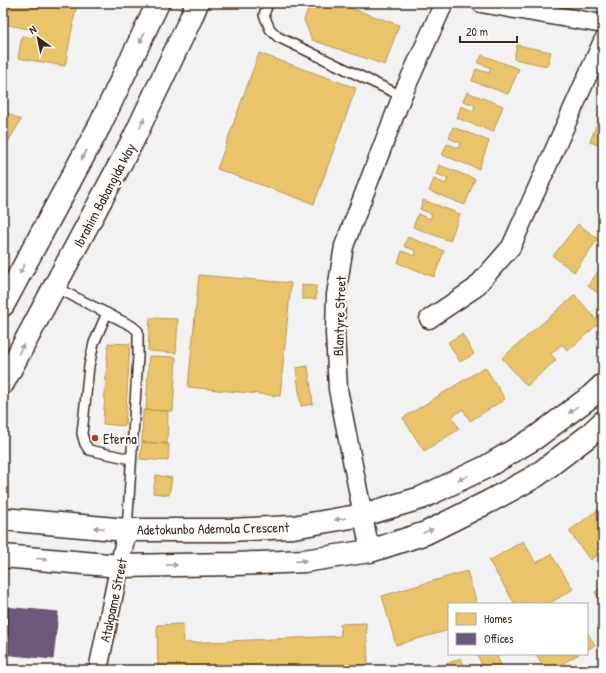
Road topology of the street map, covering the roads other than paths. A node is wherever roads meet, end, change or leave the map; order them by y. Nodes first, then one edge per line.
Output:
1 (158, 3) edge
2 (197, 3) edge
3 (268, 3) edge
4 (444, 3) edge
5 (481, 3) edge
6 (603, 24) edge
7 (603, 41) edge
8 (402, 96) junction
9 (55, 287) junction
10 (3, 305) edge
11 (107, 313) junction
12 (429, 319) dead end
13 (3, 383) edge
14 (603, 385) edge
15 (603, 422) edge
16 (131, 459) junction
17 (3, 504) edge
18 (363, 515) junction
19 (11, 520) edge
20 (127, 530) junction
21 (370, 550) junction
22 (4, 556) edge
23 (120, 566) junction
24 (98, 670) edge

1 -> 10 main road
9 -> 2 main road, Ibrahim Babangida Way
3 - 8 lane
4 - 8 street, Blantyre Street
5 - 6 street
7 - 12 street
8 - 18 street, Blantyre Street
9 - 11 lane
13 -> 9 main road, Ibrahim Babangida Way
11 - 16 lane
11 - 16 lane
14 -> 18 main road, Adetokunbo Ademola Crescent
21 -> 15 main road
16 - 20 lane
17 - 19 main road
18 -> 20 main road, Adetokunbo Ademola Crescent
18 - 21 street, Blantyre Street
20 -> 19 main road, Adetokunbo Ademola Crescent
20 - 23 street, Atakpame Street
23 -> 21 main road
22 -> 23 main road
23 - 24 street, Atakpame Street

